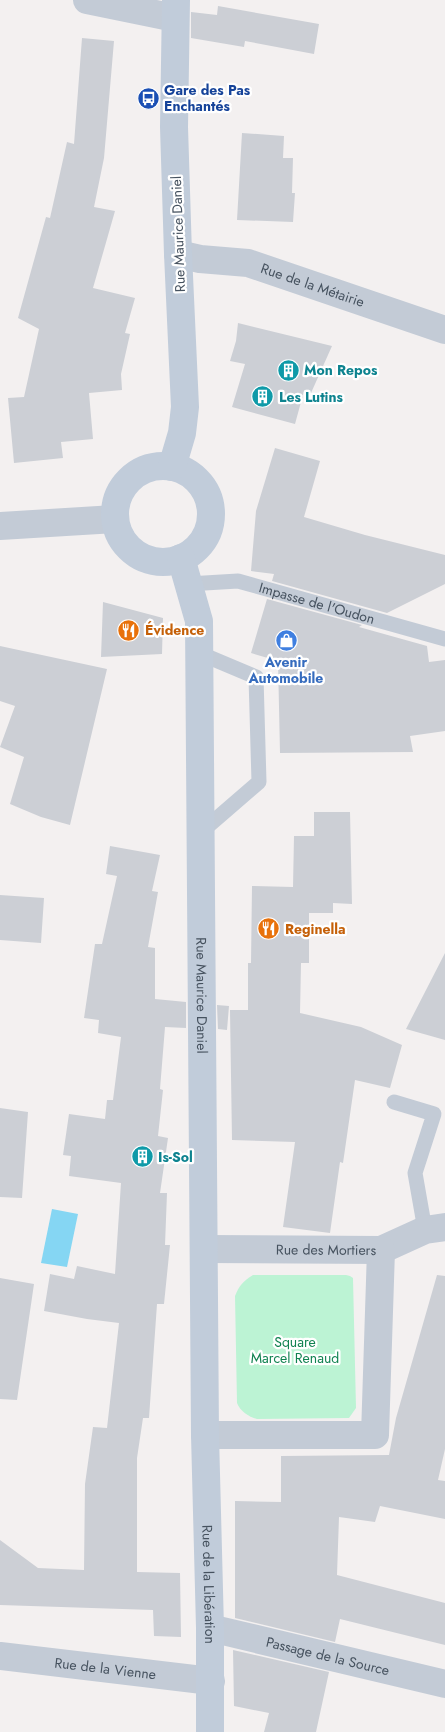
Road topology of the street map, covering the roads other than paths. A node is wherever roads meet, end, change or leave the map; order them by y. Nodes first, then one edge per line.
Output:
1 (87, 0) edge
2 (175, 9) edge
3 (178, 254) junction
4 (445, 330) edge
5 (172, 467) junction
6 (115, 519) junction
7 (0, 526) edge
8 (181, 558) junction
9 (188, 584) junction
10 (445, 639) edge
11 (199, 653) junction
12 (200, 832) junction
13 (394, 1102) dead end
14 (435, 1229) edge
15 (204, 1249) junction
16 (381, 1250) junction
17 (205, 1435) junction
18 (210, 1628) junction
19 (0, 1656) edge
20 (211, 1681) junction
21 (445, 1684) edge
22 (210, 1732) edge

1 - 2 street
2 - 3 street, Rue Maurice Daniel
3 - 4 street, Rue de la Métairie
3 - 5 street, Rue Maurice Daniel
5 - 6 street
5 - 8 street
6 - 7 street
6 - 8 street
8 - 9 street, Rue Maurice Daniel
9 - 10 lane, Impasse de l'Oudon
9 - 11 street, Rue Maurice Daniel
11 - 12 street, Rue Maurice Daniel
11 - 12 lane
12 - 15 street, Rue Maurice Daniel
13 - 14 lane
14 - 16 street, Rue des Mortiers
15 - 16 street, Rue des Mortiers
15 - 17 street, Rue Maurice Daniel
16 - 17 street
17 - 18 street, Rue de la Libération
18 - 20 street, Rue de la Libération
18 - 21 street, Passage de la Source
19 - 20 street, Rue de la Vienne
20 - 22 street, Rue de la Libération

